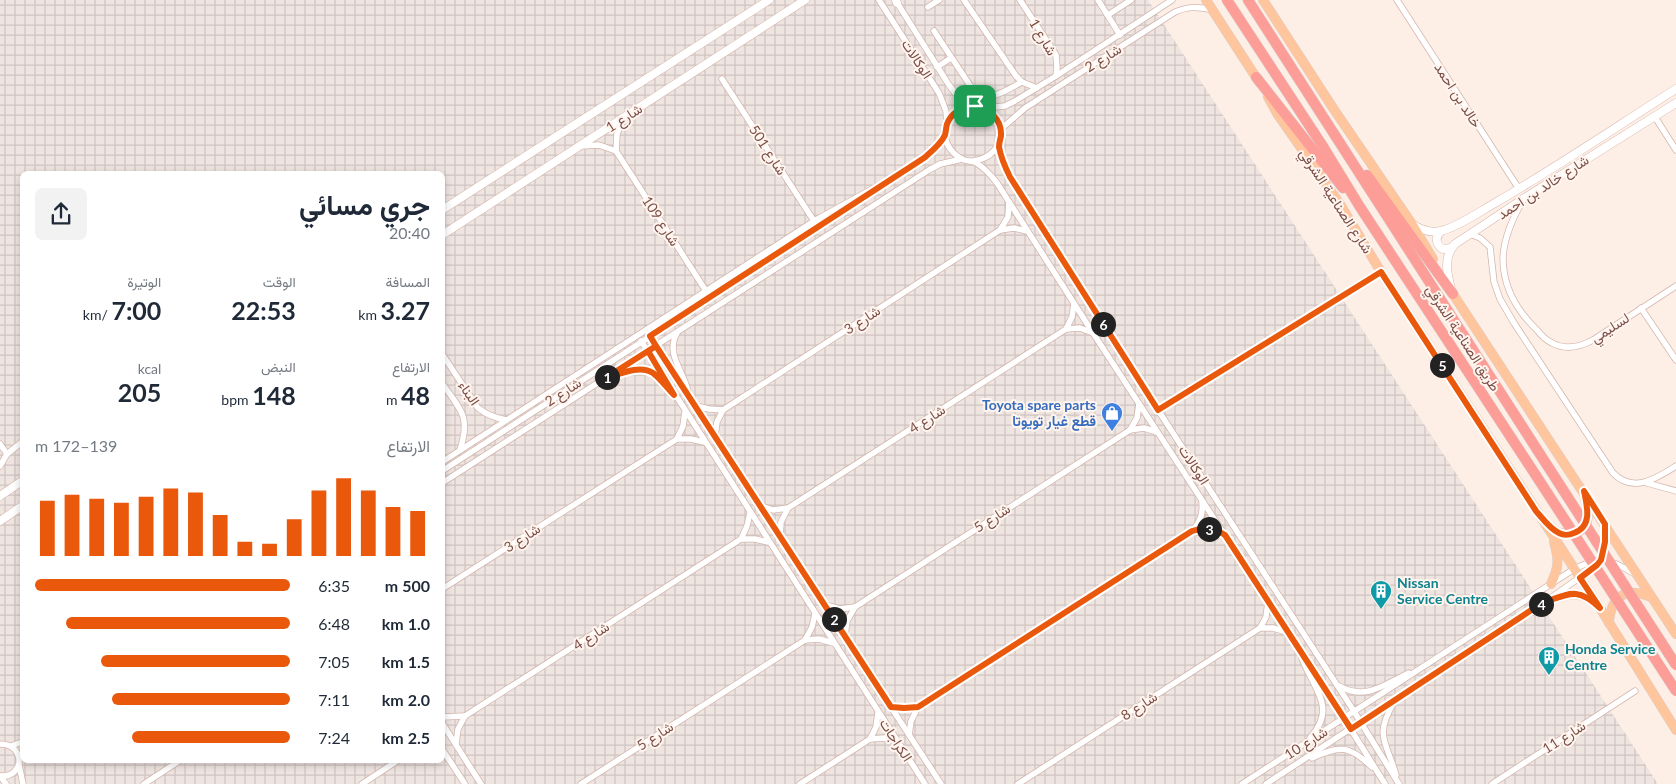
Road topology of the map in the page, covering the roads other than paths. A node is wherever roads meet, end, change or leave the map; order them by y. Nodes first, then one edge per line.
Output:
1 (768, 0) edge
2 (805, 0) edge
3 (809, 0) edge
4 (879, 0) edge
5 (939, 0) edge
6 (964, 0) edge
7 (1020, 0) edge
8 (1098, 0) edge
9 (1131, 0) edge
10 (1172, 0) edge
11 (1206, 0) edge
12 (1227, 0) edge
13 (1248, 0) edge
14 (1263, 0) edge
15 (1397, 0) edge
16 (896, 1) edge
17 (795, 6) junction
18 (928, 7) dead end
19 (1212, 10) junction
20 (1108, 15) junction
21 (934, 31) dead end
22 (1120, 34) junction
23 (951, 58) junction
24 (937, 67) junction
25 (1056, 76) junction
26 (1256, 77) junction
27 (722, 79) dead end
28 (1022, 82) junction
29 (1037, 88) junction
30 (1676, 89) edge
31 (1676, 103) edge
32 (975, 106) junction
33 (984, 108) junction
34 (1655, 116) junction
35 (624, 118) junction
36 (948, 122) junction
37 (1000, 129) junction
38 (945, 135) junction
39 (1336, 138) junction
40 (999, 144) junction
41 (580, 146) junction
42 (1676, 150) edge
43 (616, 151) junction
44 (962, 159) junction
45 (973, 161) junction
46 (886, 184) junction
47 (1519, 189) junction
48 (1523, 199) junction
49 (1009, 202) junction
50 (1360, 207) junction
51 (445, 208) edge
52 (814, 221) junction
53 (1412, 224) junction
54 (1000, 230) junction
55 (1027, 231) junction
56 (1441, 231) junction
57 (445, 232) edge
58 (1470, 234) junction
59 (1452, 248) junction
60 (1381, 272) junction
61 (1676, 286) edge
62 (706, 290) junction
63 (1453, 294) junction
64 (1074, 304) junction
65 (1641, 308) junction
66 (1066, 329) junction
67 (679, 331) junction
68 (1093, 333) junction
69 (650, 336) junction
70 (641, 341) junction
71 (656, 346) junction
72 (648, 351) junction
73 (445, 358) edge
74 (1676, 360) edge
75 (604, 379) junction
76 (445, 388) edge
77 (674, 395) junction
78 (689, 397) junction
79 (1139, 404) junction
80 (695, 405) junction
81 (723, 410) junction
82 (1158, 410) junction
83 (685, 412) junction
84 (506, 420) junction
85 (1130, 430) junction
86 (1158, 432) junction
87 (715, 436) junction
88 (677, 439) junction
89 (705, 443) junction
90 (0, 444) edge
91 (20, 444) edge
92 (460, 450) junction
93 (7, 454) junction
94 (445, 460) edge
95 (0, 466) edge
96 (1676, 466) edge
97 (445, 469) edge
98 (445, 481) edge
99 (20, 482) edge
100 (1645, 483) junction
101 (1676, 490) edge
102 (1584, 491) junction
103 (0, 496) edge
104 (1202, 499) junction
105 (760, 505) junction
106 (20, 507) edge
107 (788, 508) junction
108 (1536, 511) junction
109 (750, 512) junction
110 (0, 521) edge
111 (1605, 524) junction
112 (1192, 531) junction
113 (1225, 535) junction
114 (1552, 535) junction
115 (780, 536) junction
116 (741, 539) junction
117 (769, 542) junction
118 (1601, 560) junction
119 (1574, 569) junction
120 (1639, 577) junction
121 (1580, 578) junction
122 (1551, 584) junction
123 (445, 587) edge
124 (1652, 597) junction
125 (1268, 602) junction
126 (1542, 603) junction
127 (825, 605) junction
128 (855, 607) junction
129 (1600, 608) junction
130 (815, 614) junction
131 (1609, 623) junction
132 (1260, 628) junction
133 (1288, 632) junction
134 (1676, 634) edge
135 (845, 636) junction
136 (805, 640) junction
137 (833, 643) junction
138 (1299, 649) junction
139 (1676, 665) edge
140 (1420, 669) junction
141 (1336, 684) junction
142 (1635, 691) dead end
143 (1676, 691) edge
144 (1396, 698) junction
145 (891, 707) junction
146 (918, 707) junction
147 (1354, 712) junction
148 (878, 713) junction
149 (466, 716) junction
150 (445, 717) edge
151 (1344, 718) junction
152 (1360, 723) junction
153 (445, 728) edge
154 (1351, 729) junction
155 (1676, 730) edge
156 (909, 735) junction
157 (870, 739) junction
158 (898, 742) junction
159 (20, 743) edge
160 (0, 744) edge
161 (456, 744) junction
162 (1303, 745) junction
163 (11, 746) junction
164 (445, 752) edge
165 (20, 760) edge
166 (20, 763) edge
167 (176, 763) edge
168 (394, 763) edge
169 (1296, 765) junction
170 (1378, 772) junction
171 (0, 776) edge
172 (1399, 783) edge
173 (6, 784) edge
174 (23, 784) edge
175 (144, 784) edge
176 (362, 784) edge
177 (465, 784) edge
178 (481, 784) edge
179 (581, 784) edge
180 (800, 784) edge
181 (924, 784) edge
182 (941, 784) edge
183 (1018, 784) edge
184 (1242, 784) edge
185 (1266, 784) edge
186 (1385, 784) edge
187 (1492, 784) edge

1 - 51 street, شارع 1
2 - 17 street, شارع 1
3 - 17 street
4 - 36 street, الوكالات
5 - 18 street
6 - 28 street
7 - 25 street, شارع 1
8 - 20 street
9 - 20 street
10 - 22 street, شارع 2
11 - 19 main road, شارع الصناعية الشرقي
12 - 50 highway, طريق الصناعية الشرقي
13 - 39 highway, طريق الصناعية الشرقي
14 - 53 main road
15 - 47 street, خالد بن احمد
16 - 24 street, الوكالات
17 - 35 street, شارع 1
19 - 26 main road, شارع الصناعية الشرقي
19 - 37 street, شارع 2
20 - 22 street
21 - 23 street
22 - 25 street, شارع 2
23 - 24 street
23 - 28 street
24 - 32 street, الوكالات
25 - 29 street, شارع 2
26 - 50 highway
26 - 60 main road, شارع الصناعية الشرقي
27 - 52 street, شارع 501
28 - 29 street
29 - 33 street, شارع 2
30 - 47 street, شارع خالد بن احمد
31 - 34 street, شارع خالد بن احمد
32 - 33 street
32 - 36 street
33 - 37 street
34 - 42 street
34 - 48 street, شارع خالد بن احمد
35 - 41 street, شارع 1
35 - 43 street
36 - 38 street
37 - 40 street
38 - 44 street
38 - 46 street, شارع 2
39 - 63 highway
39 - 139 highway, طريق الصناعية الشرقي, bridge
40 - 45 street
40 - 82 street, الوكالات
41 - 43 street
41 - 57 street, شارع 1
43 - 62 street, شارع 109
44 - 45 street
44 - 67 street, شارع 2
45 - 49 street, الوكالات
46 - 52 street, شارع 2
46 - 69 street, شارع 2
47 - 56 street, شارع خالد بن احمد
48 - 58 street, شارع خالد بن احمد
48 - 65 street, لسليمي
49 - 54 street
49 - 55 street, الوكالات
50 - 143 highway, طريق الصناعية الشرقي, bridge
52 - 62 street, شارع 2
53 - 56 street
53 - 63 main road
54 - 55 street
54 - 81 street, شارع 3
55 - 64 street, الوكالات
56 - 59 street
58 - 59 street, شارع خالد بن احمد
58 - 100 street
59 - 63 street
60 - 82 street
60 - 108 main road, شارع الصناعية الشرقي
61 - 65 street, لسليمي
62 - 84 street, شارع 2
63 - 102 main road
64 - 66 street
64 - 68 street, الوكالات
65 - 74 street
66 - 68 street
66 - 107 street, شارع 4
67 - 71 street, شارع 2
67 - 78 street, الكراجات
68 - 79 street, الوكالات
69 - 70 street, شارع 2
69 - 71 street, الكراجات
70 - 72 street, الكراجات
70 - 97 street, شارع 2
71 - 72 street, شارع 2
71 - 78 street, الكراجات
72 - 75 street, شارع 2
72 - 77 street, الكراجات
73 - 84 street, البناء
75 - 77 street, شارع 2
75 - 98 street, شارع 2
76 - 92 street, البناء
77 - 83 street, الكراجات
78 - 80 street, الكراجات
79 - 85 street
79 - 86 street, الوكالات
80 - 81 street
80 - 87 street, الكراجات
81 - 87 street
82 - 141 street, الوكالات
83 - 88 street
83 - 89 street, الكراجات
84 - 92 street, شارع 2
85 - 86 street
85 - 128 street, شارع 5
86 - 104 street, الوكالات
87 - 105 street, الكراجات
88 - 89 street
88 - 123 street, شارع 3
89 - 109 street, الكراجات
90 - 93 street
91 - 93 street
92 - 94 street, شارع 2
93 - 95 street
96 - 100 street
99 - 103 street
100 - 101 street
102 - 108 main road
102 - 111 main road
104 - 112 street
104 - 113 street, الوكالات
105 - 107 street
105 - 115 street, الكراجات
106 - 110 street
107 - 115 street
108 - 114 main road, شارع الصناعية الشرقي
109 - 116 street
109 - 117 street, الكراجات
111 - 118 street
111 - 120 main road
112 - 113 street
112 - 146 street
113 - 125 street, الوكالات
114 - 119 main road, شارع الصناعية الشرقي
114 - 122 main road
115 - 127 street, الكراجات
116 - 117 street
116 - 149 street, شارع 4
117 - 130 street, الكراجات
118 - 119 street, شارع 10
118 - 120 street
118 - 121 street, شارع 10
119 - 121 main road, شارع الصناعية الشرقي
119 - 122 street, شارع 10
120 - 124 main road
121 - 126 street, شارع 10
121 - 129 main road, شارع الصناعية الشرقي
122 - 140 street, شارع 10
124 - 131 main road
124 - 134 main road
125 - 132 street
125 - 133 street, الوكالات
126 - 129 main road
126 - 144 street, شارع 10
127 - 128 street
127 - 135 street, الكراجات
128 - 135 street
129 - 131 main road, شارع الصناعية الشرقي
130 - 136 street
130 - 137 street, الكراجات
131 - 155 main road, شارع الصناعية الشرقي
132 - 133 street
132 - 183 street, شارع 8
133 - 138 street, الوكالات
135 - 145 street, الكراجات
136 - 137 street
136 - 179 street, شارع 5
137 - 148 street, الكراجات
138 - 151 street, الوكالات
138 - 162 street, الوكالات
140 - 141 street, شارع 10
140 - 147 street, شارع 10
141 - 147 street, الوكالات
142 - 187 street, شارع 11
144 - 152 street, شارع 10
144 - 172 street, الوكالات
145 - 146 street
145 - 156 street, الكراجات
146 - 156 street
147 - 151 street, شارع 10
147 - 152 street, الوكالات
148 - 157 street
148 - 158 street, الكراجات
149 - 150 street
149 - 161 street
151 - 154 street, الوكالات
151 - 162 street, شارع 10
152 - 154 street, شارع 10
152 - 172 street, الوكالات
153 - 161 street
154 - 169 street, شارع 10
154 - 170 street, الوكالات
156 - 182 street, الكراجات
157 - 158 street
157 - 180 street
158 - 181 street, الكراجات
159 - 163 street
160 - 163 street
161 - 178 street
162 - 184 street, شارع 10
163 - 165 street
164 - 177 street
165 - 171 street
166 - 174 street
167 - 175 street
168 - 176 street
169 - 170 street, شارع 10
169 - 185 street, شارع 10
170 - 186 street, الوكالات
171 - 173 street

